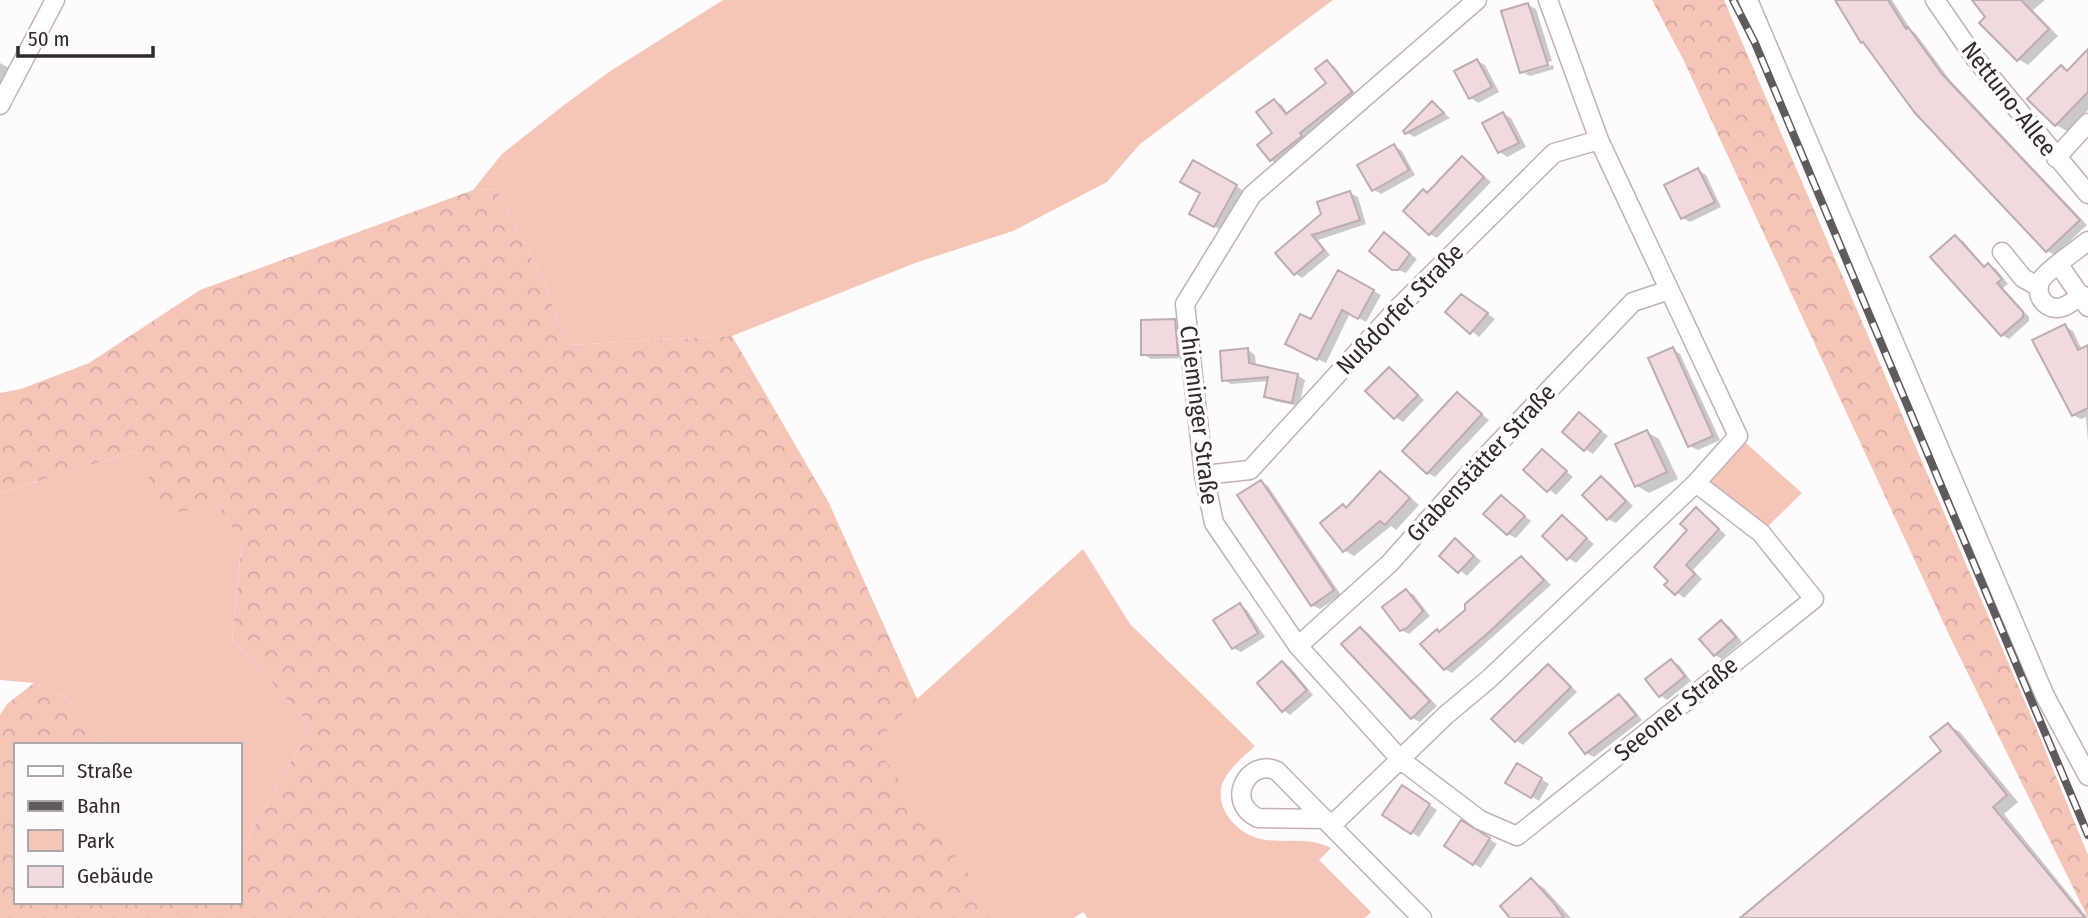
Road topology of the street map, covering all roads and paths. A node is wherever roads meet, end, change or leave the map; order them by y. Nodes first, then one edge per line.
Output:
1 (55, 0) edge
2 (1477, 0) edge
3 (1548, 0) edge
4 (1748, 0) edge
5 (1935, 0) edge
6 (0, 105) edge
7 (2088, 123) edge
8 (1599, 140) junction
9 (2056, 158) junction
10 (2088, 194) edge
11 (2088, 241) edge
12 (2002, 252) dead end
13 (2059, 265) junction
14 (2039, 287) junction
15 (1669, 290) junction
16 (2085, 301) edge
17 (1204, 475) junction
18 (1696, 483) junction
19 (1298, 646) junction
20 (1401, 760) junction
21 (2088, 776) edge
22 (1422, 918) edge

1 - 6 street
2 - 17 street, Chieminger Straße
3 - 8 street
4 - 21 street
5 - 9 street, Nettuno-Allee
7 - 9 street
8 - 15 street
8 - 17 street, Nußdorfer Straße
9 - 10 street, Nettuno-Allee
11 - 13 street
12 - 14 street
13 - 14 street
13 - 16 street
14 - 16 street
15 - 18 street
15 - 19 street, Grabenstätter Straße
17 - 19 street, Chieminger Straße
18 - 20 street
18 - 20 street, Seeoner Straße
19 - 20 street, Chieminger Straße
20 - 22 street

